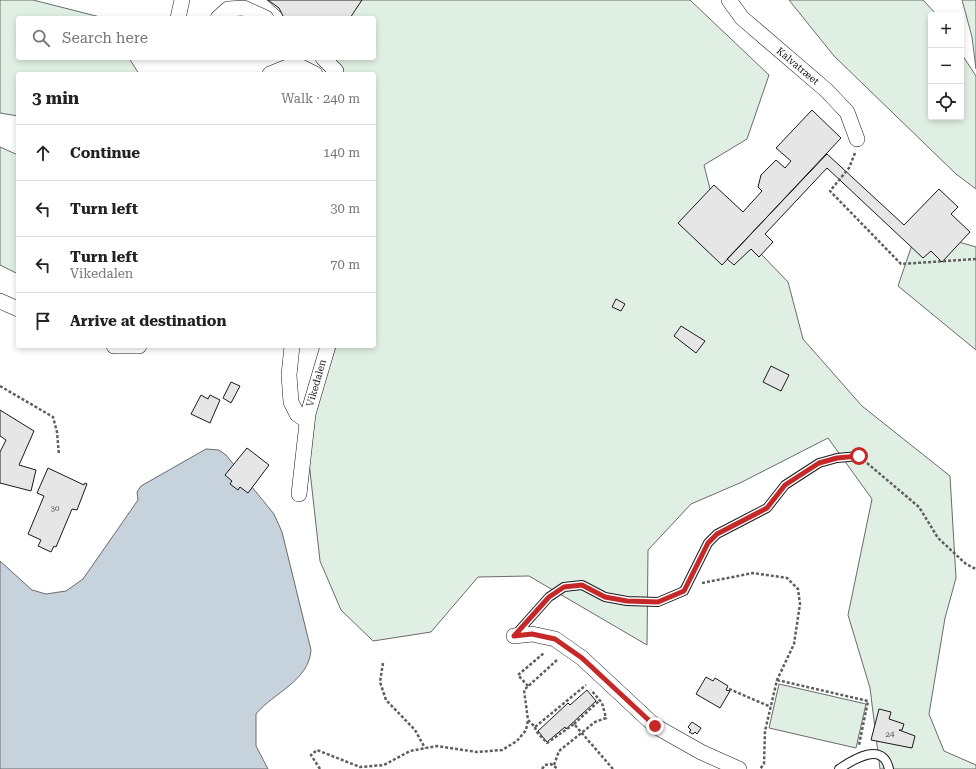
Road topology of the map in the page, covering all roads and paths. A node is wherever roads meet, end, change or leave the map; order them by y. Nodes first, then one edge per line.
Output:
1 (182, 0) edge
2 (729, 0) edge
3 (178, 16) edge
4 (220, 16) edge
5 (262, 16) edge
6 (325, 60) edge
7 (275, 72) edge
8 (311, 72) edge
9 (335, 72) edge
10 (857, 139) joint
11 (976, 259) edge
12 (0, 301) edge
13 (16, 308) edge
14 (292, 348) edge
15 (327, 348) edge
16 (0, 386) edge
17 (307, 421) junction
18 (59, 455) dead end
19 (859, 456) joint
20 (299, 494) dead end
21 (976, 569) edge
22 (688, 581) junction
23 (514, 636) joint
24 (569, 649) junction
25 (555, 662) junction
26 (383, 663) dead end
27 (777, 680) junction
28 (528, 686) junction
29 (729, 689) dead end
30 (600, 700) junction
31 (771, 707) junction
32 (528, 720) junction
33 (574, 724) junction
34 (535, 726) junction
35 (582, 732) junction
36 (425, 748) junction
37 (851, 760) junction
38 (554, 765) junction
39 (320, 769) edge
40 (542, 769) edge
41 (558, 769) edge
42 (613, 769) edge
43 (739, 769) edge
44 (760, 769) edge
45 (839, 769) edge
46 (889, 769) edge

1 - 3 street
2 - 10 street, Kalvatræet
4 - 5 street
6 - 9 street
7 - 8 street
10 - 11 path
12 - 13 street
14 - 17 street, Vikedalen
15 - 17 street, Vikedalen
16 - 18 path
17 - 20 street, Vikedalen
19 - 21 path
19 - 22 lane
22 - 23 lane
22 - 27 path
23 - 24 street
24 - 25 path
24 - 43 street
25 - 28 path
25 - 28 path
26 - 36 path
27 - 31 path
27 - 37 path
28 - 32 path
29 - 31 path
30 - 33 path
30 - 34 path
30 - 35 path
31 - 44 path
32 - 34 path
32 - 36 path
33 - 34 path
33 - 35 path
35 - 38 path
35 - 42 path
36 - 39 path
37 - 45 lane
37 - 46 lane
38 - 40 path
38 - 41 path

